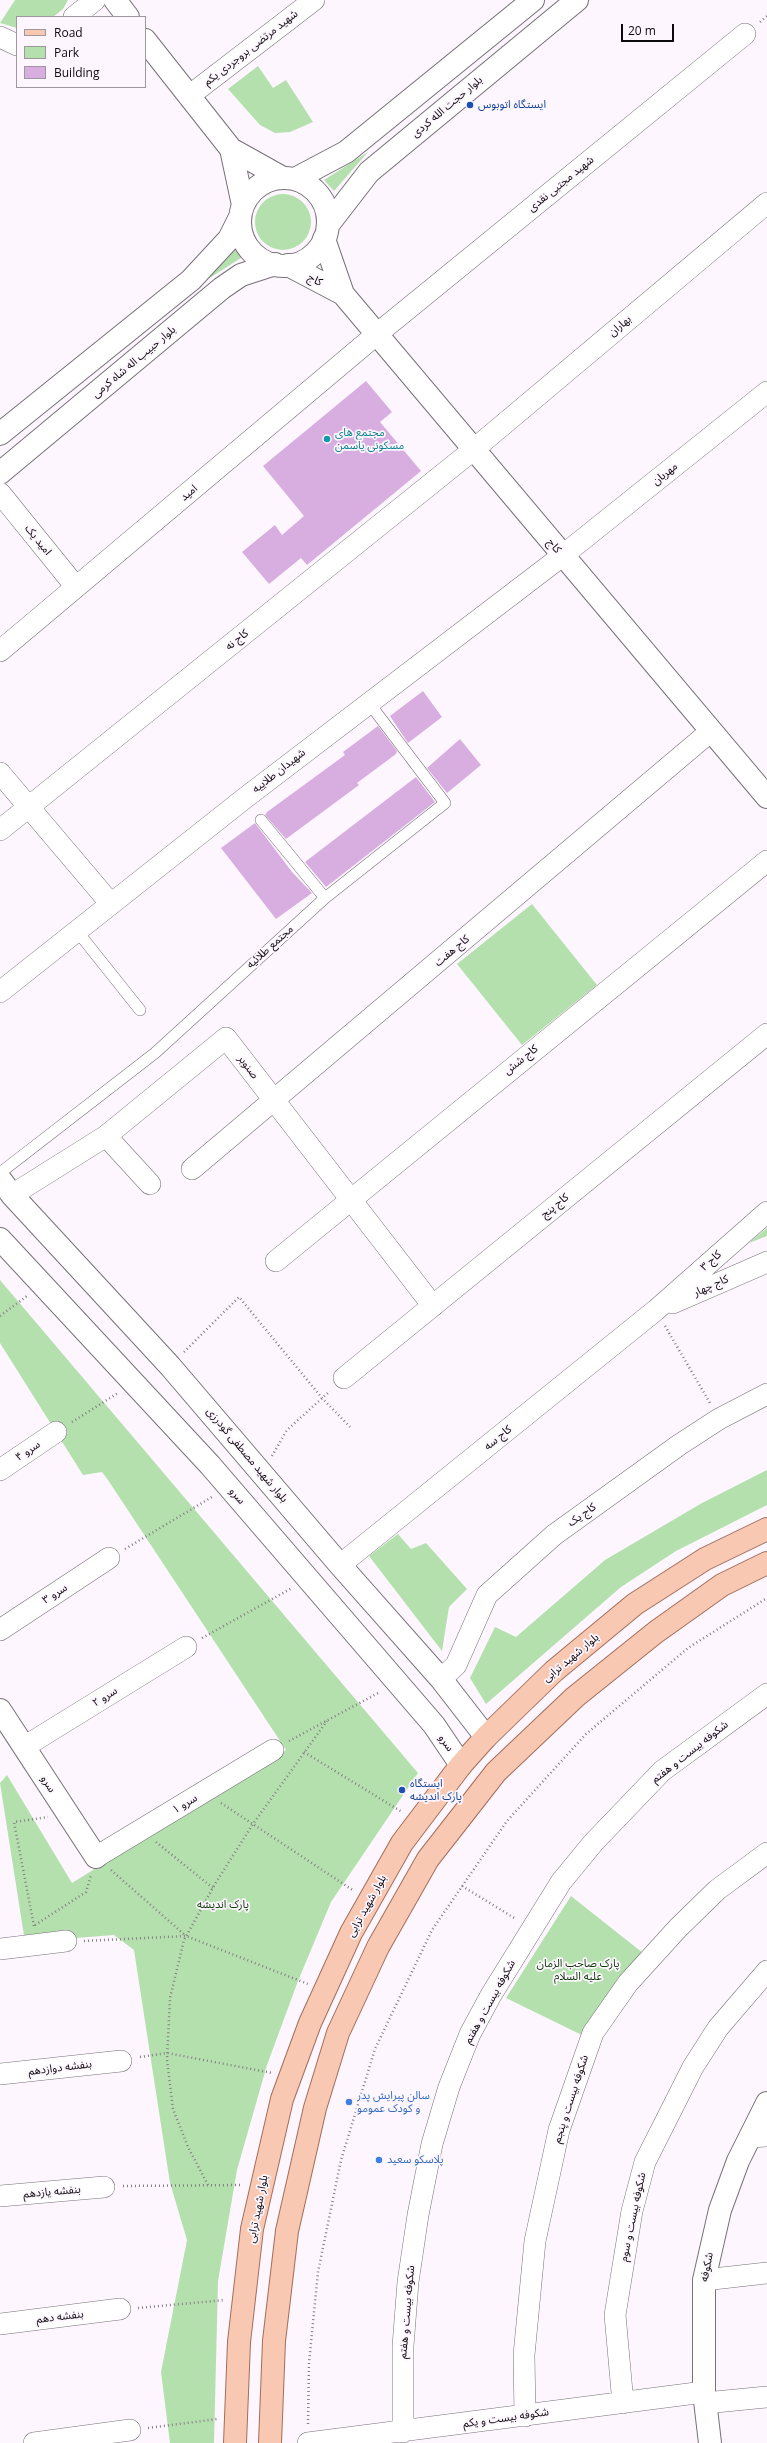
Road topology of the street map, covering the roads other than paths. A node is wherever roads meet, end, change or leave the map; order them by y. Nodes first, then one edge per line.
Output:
1 (95, 0) edge
2 (115, 0) edge
3 (314, 0) edge
4 (533, 0) edge
5 (577, 0) edge
6 (75, 16) edge
7 (127, 16) edge
8 (745, 34) dead end
9 (0, 37) edge
10 (146, 41) edge
11 (16, 45) edge
12 (189, 96) junction
13 (230, 149) junction
14 (289, 178) junction
15 (767, 203) edge
16 (242, 211) junction
17 (326, 232) junction
18 (281, 265) junction
19 (343, 294) junction
20 (377, 334) junction
21 (767, 392) edge
22 (0, 434) edge
23 (473, 450) junction
24 (0, 473) edge
25 (0, 492) edge
26 (562, 556) junction
27 (76, 587) junction
28 (0, 651) edge
29 (369, 703) junction
30 (711, 731) junction
31 (0, 772) edge
32 (767, 797) edge
33 (29, 807) junction
34 (261, 820) dead end
35 (0, 830) edge
36 (767, 861) edge
37 (325, 898) junction
38 (111, 904) junction
39 (77, 931) junction
40 (0, 992) edge
41 (140, 1010) dead end
42 (767, 1034) edge
43 (274, 1102) junction
44 (106, 1136) junction
45 (192, 1169) dead end
46 (0, 1173) edge
47 (150, 1184) dead end
48 (6, 1187) edge
49 (351, 1198) junction
50 (767, 1212) edge
51 (0, 1239) edge
52 (276, 1261) dead end
53 (767, 1262) edge
54 (433, 1306) junction
55 (656, 1310) junction
56 (344, 1378) road end
57 (767, 1394) edge
58 (56, 1432) road end
59 (0, 1470) edge
60 (767, 1529) edge
61 (109, 1558) road end
62 (767, 1563) edge
63 (340, 1565) junction
64 (0, 1630) edge
65 (186, 1648) road end
66 (441, 1679) junction
67 (767, 1694) edge
68 (0, 1710) edge
69 (486, 1737) junction
70 (24, 1747) junction
71 (273, 1750) road end
72 (462, 1765) junction
73 (496, 1772) junction
74 (767, 1853) edge
75 (96, 1857) joint
76 (66, 1941) road end
77 (0, 1949) edge
78 (767, 1971) edge
79 (121, 2061) road end
80 (0, 2074) edge
81 (767, 2102) edge
82 (758, 2137) edge
83 (104, 2187) road end
84 (0, 2196) edge
85 (767, 2273) edge
86 (704, 2280) junction
87 (120, 2309) road end
88 (0, 2324) edge
89 (705, 2397) junction
90 (767, 2397) edge
91 (623, 2403) junction
92 (525, 2416) junction
93 (130, 2430) road end
94 (402, 2432) junction
95 (34, 2443) edge
96 (235, 2443) edge
97 (270, 2443) edge
98 (308, 2443) edge
99 (710, 2443) edge

1 - 6 street
2 - 7 main road
3 - 12 street, شهید مرتضی بروجردی یکم
4 - 14 main road
5 - 17 main road, بلوار حجت الله کردی
8 - 20 street, شهید مجتبی نقدی
9 - 11 street
10 - 12 main road
12 - 13 main road
13 - 14 main road
13 - 16 main road
14 - 16 main road
14 - 17 main road
15 - 23 street, بهاران
16 - 18 main road
16 - 22 main road
17 - 18 main road
17 - 19 main road, کاج
18 - 19 main road, کاج
18 - 24 main road, بلوار حبیب اله شاه کرمی
19 - 20 main road, کاج
20 - 23 main road, کاج
20 - 27 street, امید
21 - 26 street, مهربان
23 - 26 main road, کاج
23 - 33 street, کاج نه
25 - 27 street, امید یک
26 - 29 street, شهیدان طلاییه
26 - 30 main road, کاج
27 - 28 street, امید
29 - 37 lane, مجتمع طلائیه
29 - 38 street, شهیدان طلاییه
30 - 32 main road, کاج
30 - 43 street, کاج هفت
31 - 33 street
33 - 35 street, کاج نه
33 - 38 street
34 - 37 lane
36 - 49 street, کاج شش
37 - 46 lane, مجتمع طلائیه
38 - 39 street, شهیدان طلاییه
39 - 40 street, شهیدان طلاییه
39 - 41 lane
42 - 54 street, کاج پنج
43 - 44 street, صنوبر
43 - 45 street, کاج هفت
43 - 49 street, صنوبر
44 - 47 street
44 - 48 street, صنوبر
48 - 63 main road, بلوار شهید مصطفی گودرزی
49 - 52 street, کاج شش
49 - 54 street, صنوبر
50 - 55 street, کاج ۳
51 - 72 main road, سرو
53 - 55 street, کاج چهار
54 - 56 street, کاج پنج
55 - 63 street, کاج سه
57 - 66 street, کاج یک
58 - 59 street, سرو ۴
60 - 69 main road, بلوار شهید ترابی
61 - 64 street, سرو ۳
62 - 73 main road
63 - 66 main road, بلوار شهید مصطفی گودرزی
65 - 70 street, سرو ۲
66 - 69 main road, بلوار شهید مصطفی گودرزی
67 - 94 street, شکوفه بیست و هفتم
68 - 70 main road, سرو
69 - 72 main road, بلوار شهید ترابی
69 - 73 main road
70 - 75 main road, سرو
71 - 75 street, سرو ۱
72 - 73 main road
72 - 96 main road, بلوار شهید ترابی
73 - 97 main road
74 - 92 street, شکوفه بیست و پنجم
76 - 77 street
78 - 91 street, شکوفه بیست و سوم
79 - 80 street, بنفشه دوازدهم
81 - 82 main road, شکوفه
82 - 86 main road, شکوفه
83 - 84 street, بنفشه یازدهم
85 - 86 street
86 - 89 main road, شکوفه
87 - 88 street, بنفشه دهم
89 - 90 street, شکوفه بیست و یکم
89 - 91 street, شکوفه بیست و یکم
89 - 99 main road, شکوفه
91 - 92 street, شکوفه بیست و یکم
92 - 94 street, شکوفه بیست و یکم
93 - 95 street
94 - 98 street, شکوفه بیست و یکم

